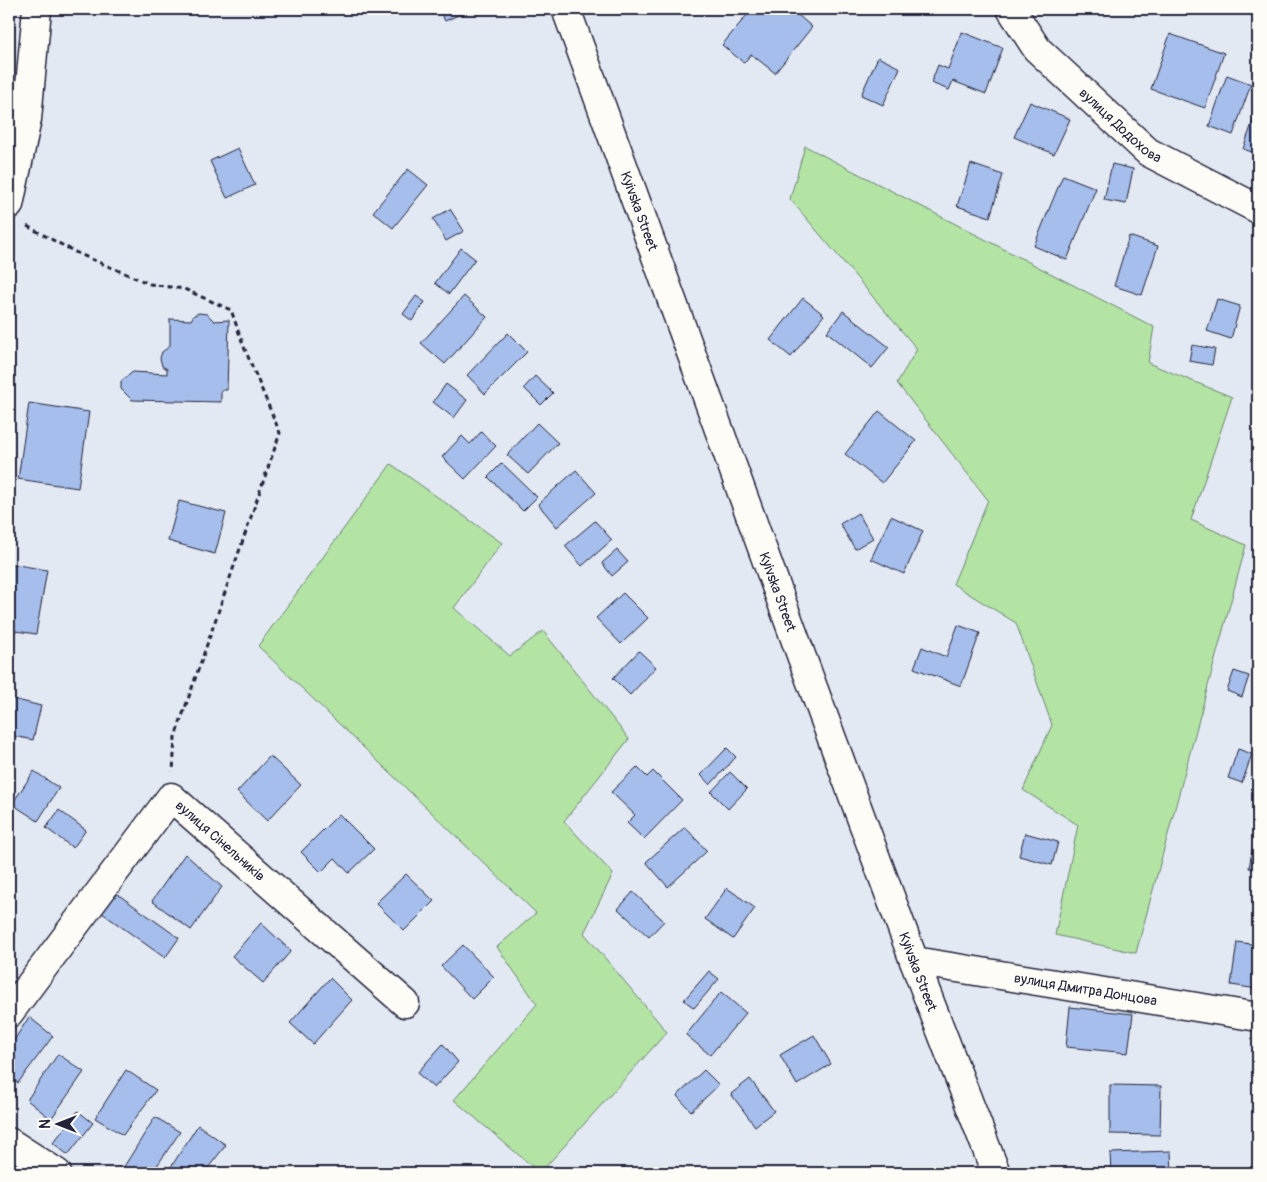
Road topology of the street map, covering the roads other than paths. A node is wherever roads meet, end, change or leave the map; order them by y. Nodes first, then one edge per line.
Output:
1 (37, 9) edge
2 (566, 9) edge
3 (1011, 9) edge
4 (1258, 209) edge
5 (17, 216) edge
6 (914, 961) junction
7 (405, 1003) dead end
8 (9, 1014) edge
9 (1258, 1017) edge
10 (9, 1142) edge
11 (57, 1173) edge
12 (996, 1173) edge

1 - 5 street
2 - 6 street, Kyivska Street
3 - 4 street, вулиця Додохова
6 - 9 street, вулиця Дмитра Донцова
6 - 12 street, Kyivska Street
7 - 8 street, вулиця Сінельників
10 - 11 street

